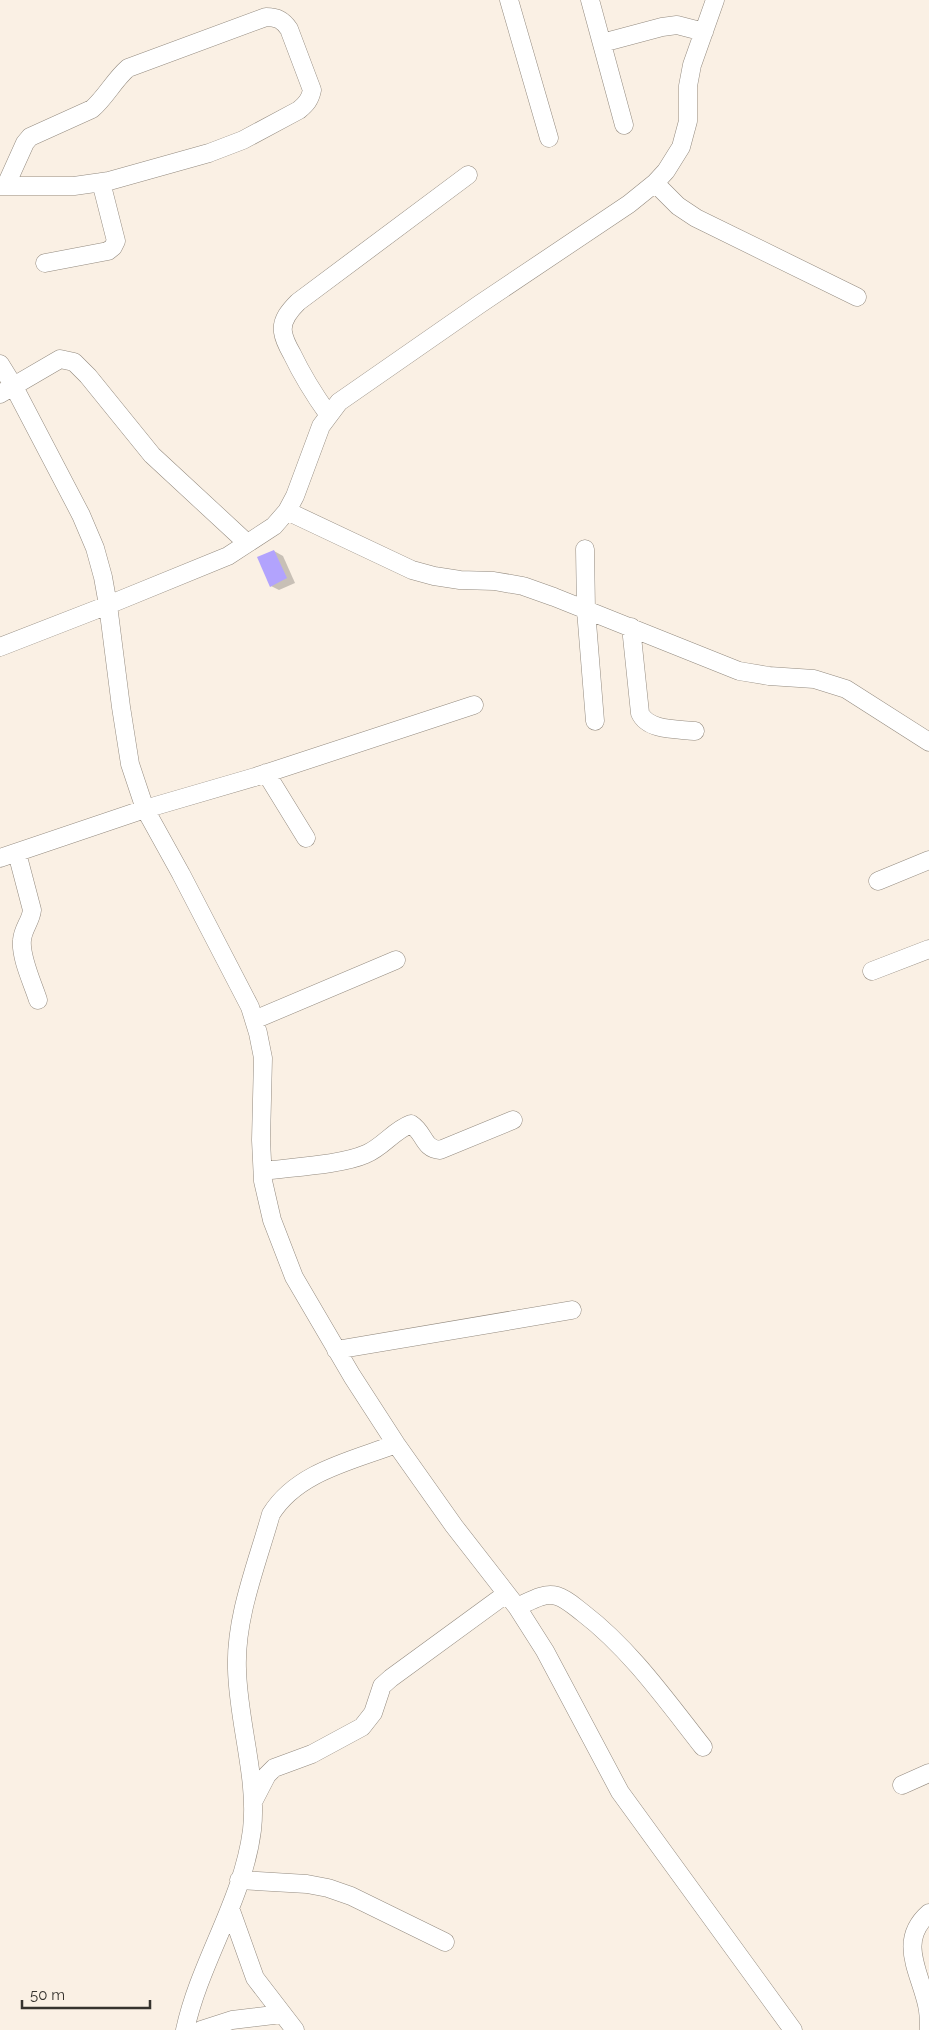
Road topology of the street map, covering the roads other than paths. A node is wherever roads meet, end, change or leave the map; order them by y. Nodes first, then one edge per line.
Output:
1 (509, 0) edge
2 (590, 0) edge
3 (715, 0) edge
4 (704, 32) junction
5 (602, 43) junction
6 (624, 125) dead end
7 (549, 138) dead end
8 (468, 175) dead end
9 (101, 182) junction
10 (655, 182) junction
11 (3, 186) edge
12 (45, 263) dead end
13 (857, 297) dead end
14 (0, 364) edge
15 (7, 389) edge
16 (328, 414) junction
17 (287, 510) junction
18 (247, 543) junction
19 (585, 549) dead end
20 (108, 605) junction
21 (586, 610) junction
22 (630, 627) junction
23 (0, 647) edge
24 (474, 706) dead end
25 (594, 722) dead end
26 (695, 731) dead end
27 (929, 742) edge
28 (266, 773) junction
29 (145, 809) junction
30 (306, 838) dead end
31 (8, 856) edge
32 (929, 860) edge
33 (878, 881) dead end
34 (929, 949) edge
35 (396, 960) dead end
36 (872, 971) dead end
37 (38, 1000) dead end
38 (254, 1020) junction
39 (513, 1120) dead end
40 (263, 1171) junction
41 (572, 1310) dead end
42 (336, 1350) junction
43 (396, 1444) junction
44 (506, 1594) junction
45 (518, 1607) junction
46 (703, 1747) dead end
47 (929, 1773) edge
48 (902, 1785) dead end
49 (253, 1802) junction
50 (239, 1880) junction
51 (230, 1908) junction
52 (929, 1913) edge
53 (445, 1942) dead end
54 (282, 2014) junction
55 (929, 2029) edge
56 (185, 2030) edge
57 (201, 2030) edge
58 (295, 2030) edge
59 (793, 2030) edge

1 - 7 street
2 - 5 street
3 - 4 street
4 - 5 street
4 - 10 street
5 - 6 street
8 - 16 street
9 - 11 street
9 - 11 street
9 - 12 street
10 - 13 street
10 - 16 street
14 - 15 street
15 - 18 street
15 - 20 street
16 - 17 street
17 - 18 street
17 - 21 street
18 - 20 street
19 - 21 street
20 - 23 street
20 - 29 street
21 - 22 street
21 - 25 street
22 - 26 street
22 - 27 street
24 - 28 street
28 - 29 street
28 - 30 street
29 - 31 street
29 - 38 street
31 - 37 street
32 - 33 street
34 - 36 street
35 - 38 street
38 - 40 street
39 - 40 street
40 - 42 street
41 - 42 street
42 - 43 street
43 - 44 street
43 - 49 street
44 - 45 street
44 - 49 street
45 - 46 street
45 - 59 street
47 - 48 street
49 - 50 street
50 - 51 street
50 - 53 street
51 - 54 street
51 - 56 street
52 - 55 street
54 - 57 street
54 - 58 street

